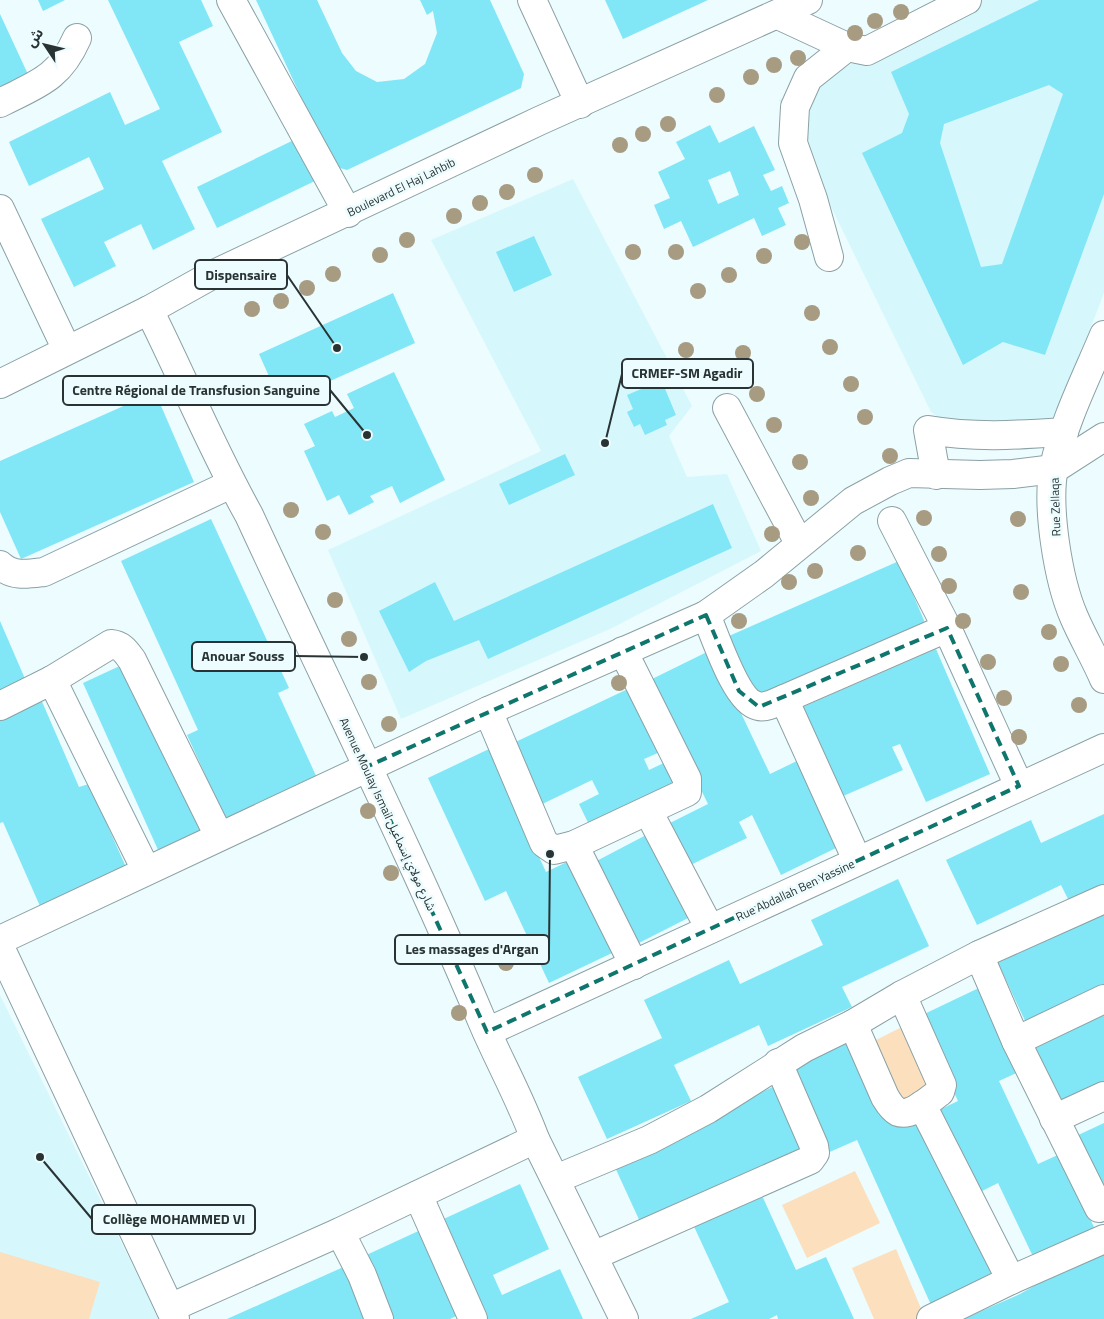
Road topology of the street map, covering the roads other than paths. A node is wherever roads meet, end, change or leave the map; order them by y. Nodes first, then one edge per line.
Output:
1 (231, 0) edge
2 (532, 0) edge
3 (808, 0) edge
4 (967, 0) edge
5 (778, 15) junction
6 (77, 38) dead end
7 (847, 47) junction
8 (0, 103) edge
9 (580, 104) junction
10 (0, 209) edge
11 (348, 213) junction
12 (829, 257) dead end
13 (149, 310) junction
14 (1104, 334) edge
15 (67, 350) junction
16 (0, 384) edge
17 (727, 408) dead end
18 (1064, 432) junction
19 (1104, 437) edge
20 (1054, 469) junction
21 (936, 475) junction
22 (231, 484) junction
23 (892, 521) dead end
24 (799, 543) junction
25 (0, 565) edge
26 (706, 615) junction
27 (947, 628) junction
28 (623, 651) junction
29 (1104, 679) edge
30 (52, 680) junction
31 (784, 700) junction
32 (0, 706) edge
33 (488, 711) junction
34 (1104, 748) edge
35 (366, 767) junction
36 (1019, 786) junction
37 (648, 811) junction
38 (219, 836) junction
39 (574, 845) junction
40 (857, 860) junction
41 (146, 870) junction
42 (1104, 900) edge
43 (710, 929) junction
44 (0, 940) edge
45 (0, 947) edge
46 (979, 955) junction
47 (634, 965) junction
48 (902, 995) junction
49 (1104, 999) edge
50 (853, 1024) junction
51 (487, 1032) junction
52 (1016, 1040) junction
53 (778, 1063) junction
54 (1104, 1096) edge
55 (922, 1105) junction
56 (1054, 1119) junction
57 (535, 1139) junction
58 (556, 1179) junction
59 (418, 1195) junction
60 (1102, 1211) edge
61 (340, 1232) junction
62 (1104, 1239) edge
63 (593, 1256) junction
64 (1011, 1280) junction
65 (172, 1314) edge
66 (379, 1319) edge
67 (473, 1319) edge
68 (624, 1319) edge
69 (931, 1319) edge

1 - 11 street
2 - 9 street
3 - 5 street, Boulevard El Haj Lahbib
4 - 7 street
5 - 7 street
5 - 9 street, Boulevard El Haj Lahbib
6 - 8 street
7 - 12 street
9 - 11 street, Boulevard El Haj Lahbib
10 - 15 street
11 - 13 street, Boulevard El Haj Lahbib
13 - 15 street, Boulevard El Haj Lahbib
13 - 22 street, Avenue Moulay Ismail شارع مولاي إسماعيل
14 - 18 street, Rue Zellaqa
15 - 16 street, Boulevard El Haj Lahbib
17 - 24 street
18 - 20 street, Rue Zellaqa
18 - 21 street
19 - 20 street
20 - 21 street
20 - 29 street, Rue Zellaqa
21 - 24 street
22 - 25 street
22 - 35 street, Avenue Moulay Ismail شارع مولاي إسماعيل
23 - 27 street
24 - 26 street
26 - 28 street
26 - 31 street
27 - 31 street
27 - 36 street
28 - 33 street
28 - 37 street
30 - 32 street
30 - 38 street
30 - 41 street
31 - 40 street
33 - 35 street
33 - 39 street
34 - 36 street, Rue Abdallah Ben Yassine
35 - 38 street
35 - 51 street, Avenue Moulay Ismail شارع مولاي إسماعيل
36 - 40 street, Rue Abdallah Ben Yassine
37 - 39 street
37 - 43 street
38 - 41 street
39 - 47 street
40 - 43 street, Rue Abdallah Ben Yassine
41 - 44 street
42 - 46 street
43 - 47 street, Rue Abdallah Ben Yassine
45 - 65 street
46 - 48 street
46 - 52 street
47 - 51 street, Rue Abdallah Ben Yassine
48 - 50 street
48 - 55 street
49 - 52 street
50 - 53 street
50 - 55 street
51 - 57 street, Avenue Moulay Ismail شارع مولاي إسماعيل
52 - 56 street
53 - 58 street
53 - 63 street
54 - 56 street
55 - 64 street
56 - 60 street
57 - 58 street, Avenue Moulay Ismail شارع مولاي إسماعيل
57 - 59 street
58 - 63 street, Avenue Moulay Ismail شارع مولاي إسماعيل
59 - 61 street
59 - 67 street
61 - 65 street
61 - 66 street
62 - 64 street
63 - 68 street, Avenue Moulay Ismail شارع مولاي إسماعيل
64 - 69 street

